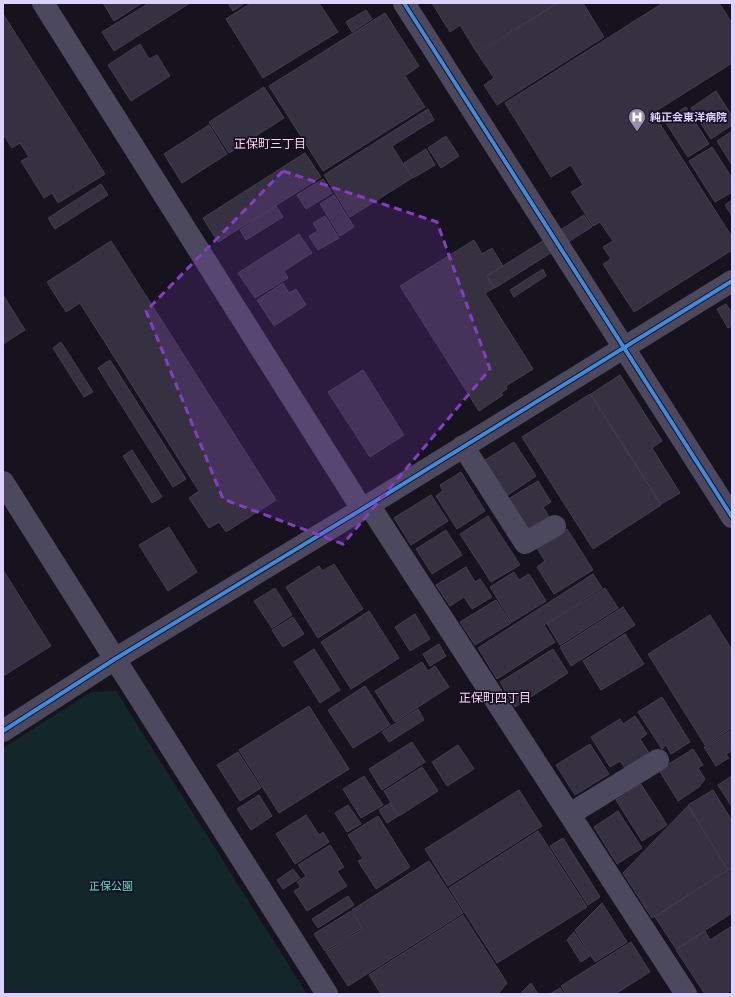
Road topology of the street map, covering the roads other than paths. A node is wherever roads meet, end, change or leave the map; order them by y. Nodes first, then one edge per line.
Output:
1 (43, 3) edge
2 (404, 3) edge
3 (732, 281) edge
4 (624, 348) junction
5 (464, 446) junction
6 (3, 482) edge
7 (366, 507) junction
8 (732, 517) edge
9 (555, 526) dead end
10 (115, 659) junction
11 (3, 731) edge
12 (658, 760) dead end
13 (570, 814) junction
14 (326, 994) edge
15 (686, 994) edge

1 - 7 street
2 - 4 street
3 - 4 street
4 - 5 street
4 - 8 street
5 - 7 street
5 - 9 street
6 - 10 street
7 - 10 street
7 - 13 street
10 - 11 street
10 - 14 street
12 - 13 street
13 - 15 street

